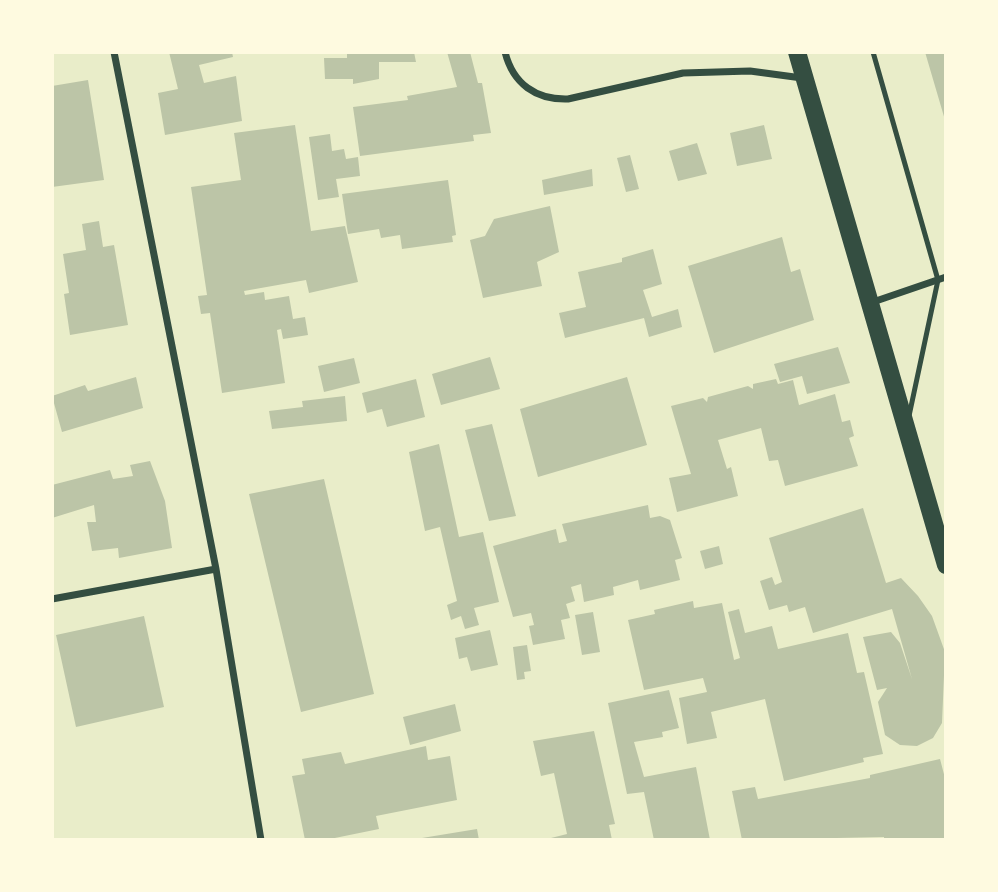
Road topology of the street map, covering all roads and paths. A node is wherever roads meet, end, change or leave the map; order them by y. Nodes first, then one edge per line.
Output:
1 (114, 52) edge
2 (505, 52) edge
3 (797, 52) edge
4 (873, 52) edge
5 (804, 78) junction
6 (942, 279) edge
7 (869, 303) junction
8 (905, 433) junction
9 (946, 565) edge
10 (216, 569) junction
11 (52, 599) edge
12 (261, 839) edge

1 - 10 street
2 - 5 street
3 - 5 main road
4 - 6 lane
5 - 7 main road
6 - 7 street
6 - 8 lane
7 - 8 main road
8 - 9 main road
10 - 11 street
10 - 12 street

